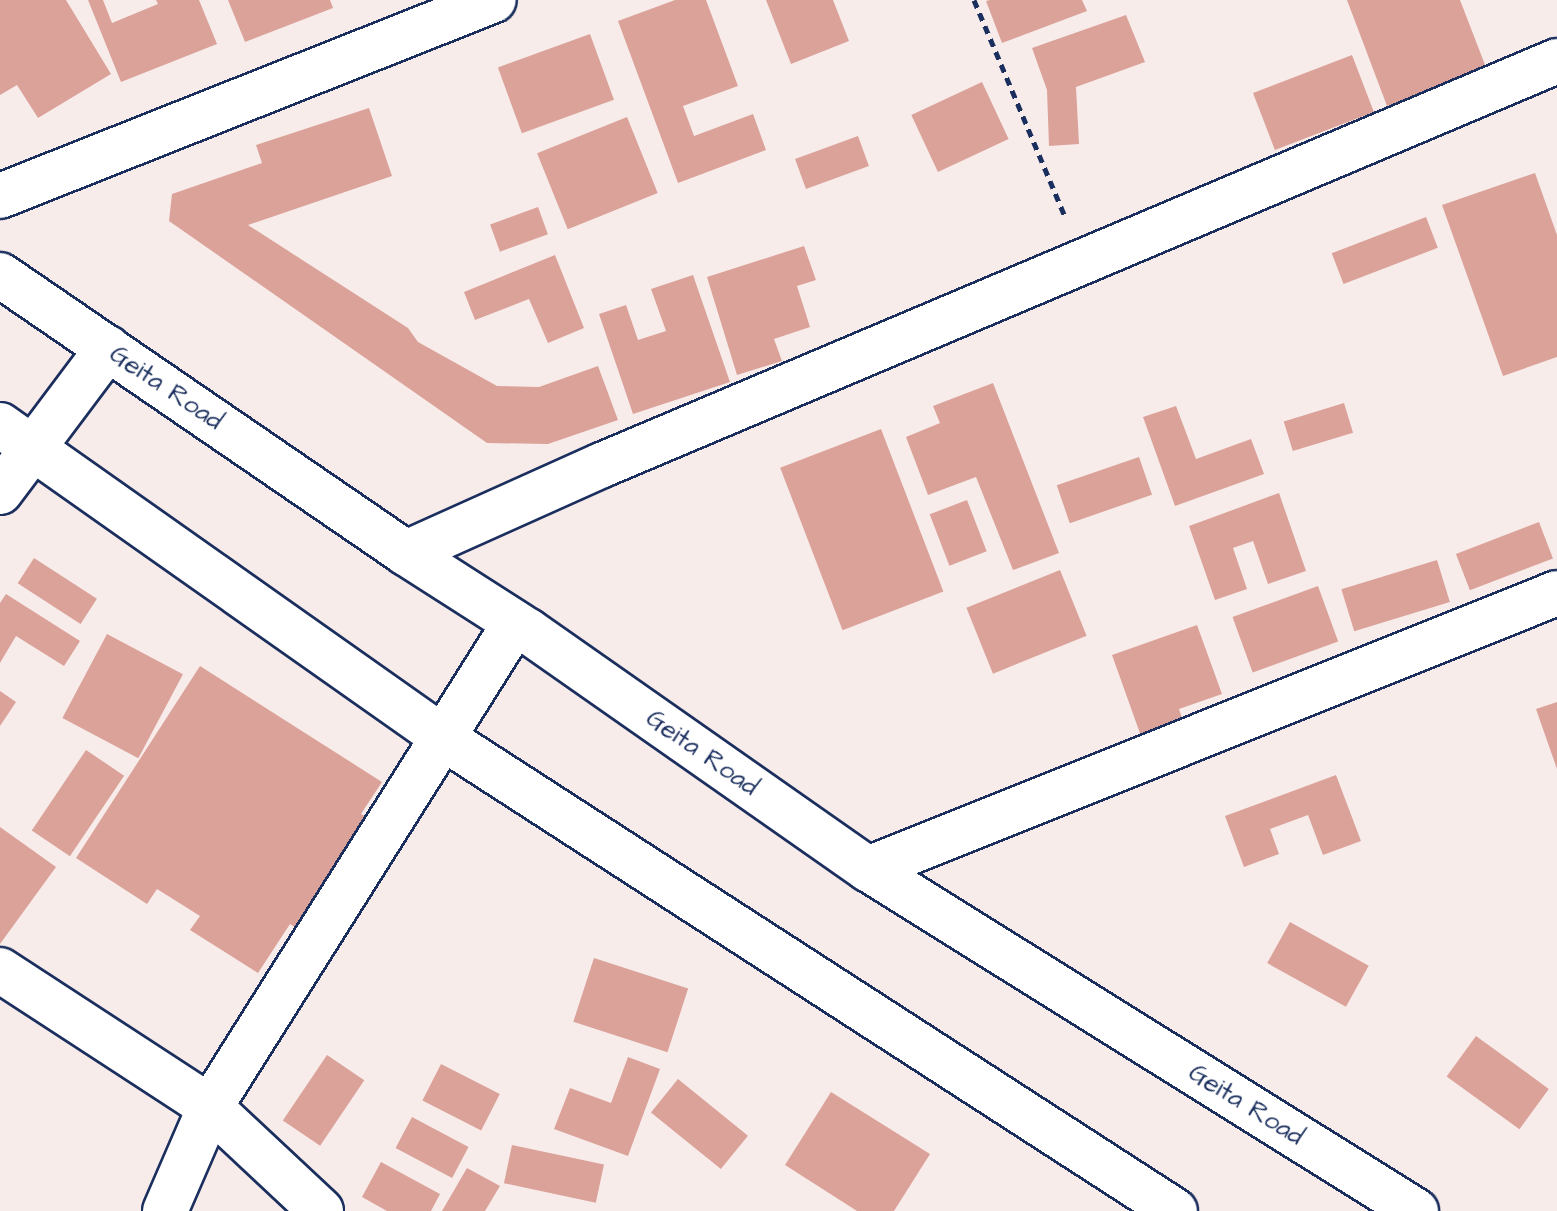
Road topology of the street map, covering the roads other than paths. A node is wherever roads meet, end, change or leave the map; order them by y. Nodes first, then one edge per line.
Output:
1 (494, 0) edge
2 (1557, 61) edge
3 (0, 196) edge
4 (0, 275) edge
5 (108, 348) junction
6 (16, 436) edge
7 (0, 492) edge
8 (406, 553) junction
9 (1557, 593) edge
10 (515, 623) junction
11 (442, 737) junction
12 (868, 869) junction
13 (0, 970) edge
14 (210, 1107) junction
15 (165, 1211) edge
16 (321, 1211) edge
17 (1175, 1211) edge
18 (1416, 1211) edge

1 - 3 main road
2 - 8 main road
4 - 5 main road, Geita Road
5 - 6 main road
5 - 8 main road, Geita Road
6 - 7 main road
6 - 11 main road
8 - 10 main road, Geita Road
9 - 12 main road
10 - 11 main road
10 - 12 main road, Geita Road
11 - 14 main road
11 - 17 main road
12 - 18 main road, Geita Road
13 - 14 main road
14 - 15 main road
14 - 16 main road

